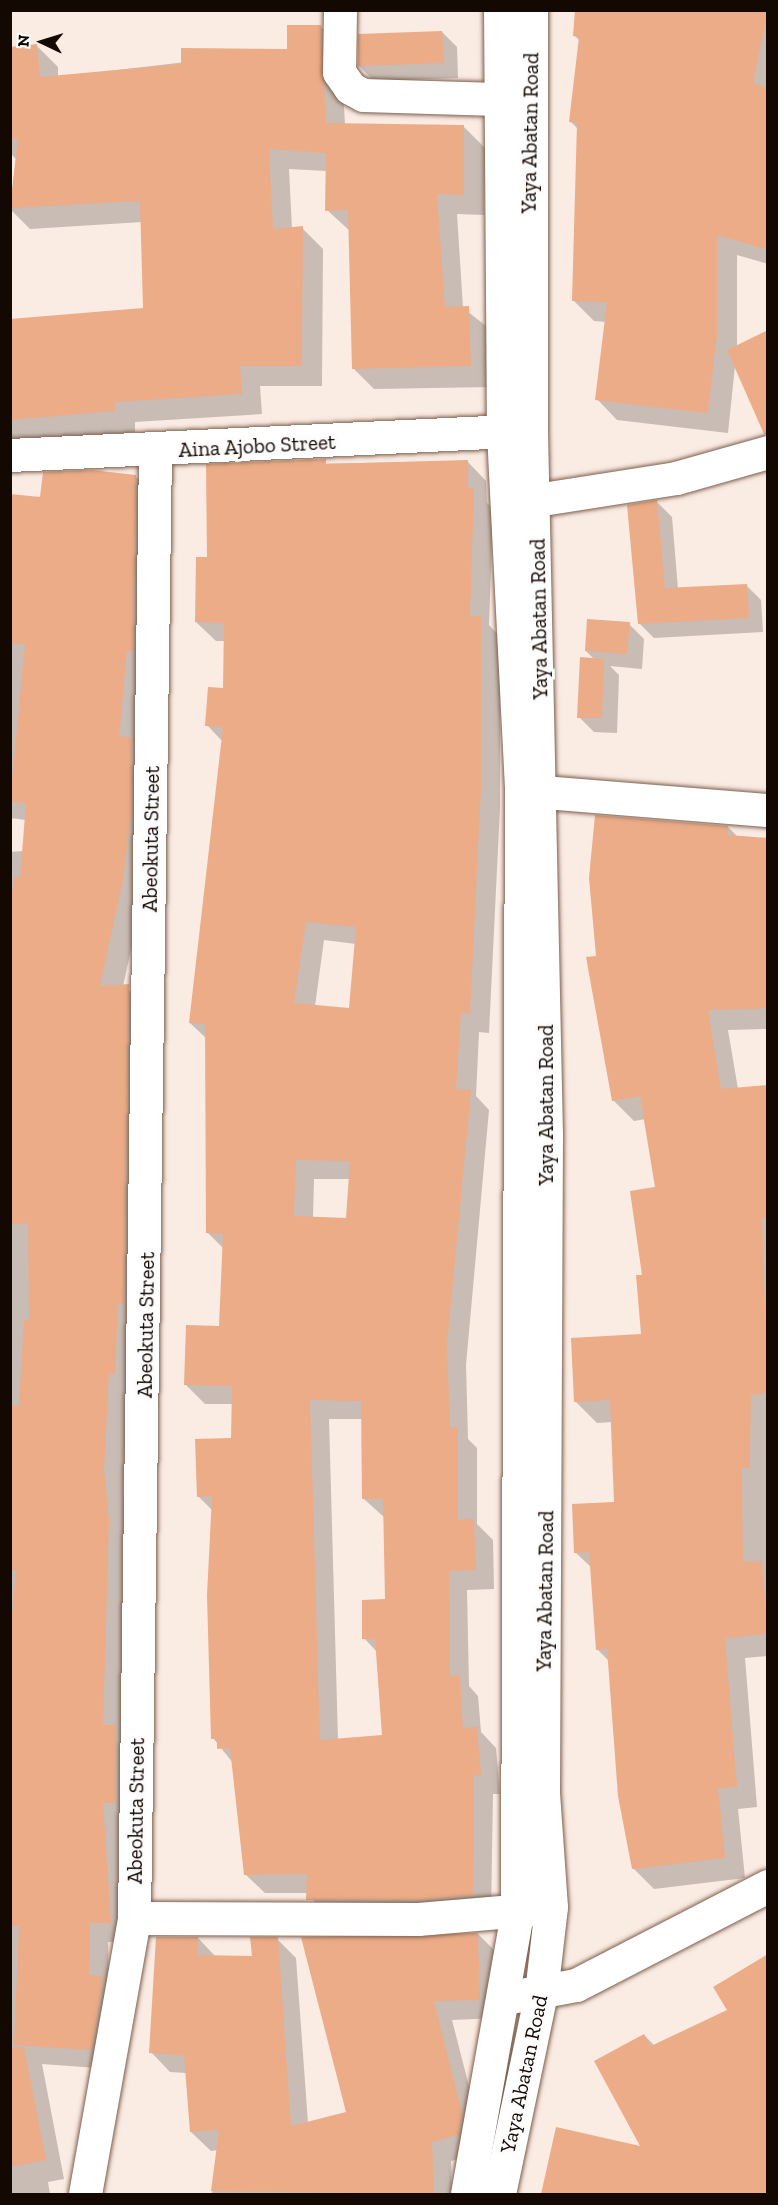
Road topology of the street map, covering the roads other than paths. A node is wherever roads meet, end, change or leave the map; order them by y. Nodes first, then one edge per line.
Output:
1 (340, 10) edge
2 (500, 10) edge
3 (531, 10) edge
4 (497, 99) junction
5 (517, 432) junction
6 (155, 451) junction
7 (768, 452) edge
8 (10, 455) edge
9 (536, 500) junction
10 (543, 792) junction
11 (768, 810) edge
12 (764, 1897) edge
13 (551, 1907) junction
14 (517, 1912) junction
15 (134, 1918) junction
16 (541, 1993) junction
17 (505, 1998) junction
18 (85, 2194) edge
19 (467, 2194) edge
20 (499, 2194) edge

1 - 4 main road
2 - 4 main road, Yaya Abatan Road
3 - 5 main road, Yaya Abatan Road
4 - 5 main road, Yaya Abatan Road
5 - 6 main road, Aina Ajobo Street
5 - 9 main road, Yaya Abatan Road
5 - 14 main road, Yaya Abatan Road
6 - 8 main road, Aina Ajobo Street
6 - 15 main road, Abeokuta Street
7 - 9 main road
9 - 10 main road, Yaya Abatan Road
10 - 11 main road
10 - 13 main road, Yaya Abatan Road
12 - 16 main road
13 - 14 main road
13 - 16 main road, Yaya Abatan Road
14 - 15 main road
14 - 17 main road, Yaya Abatan Road
15 - 18 main road, Abeokuta Street
16 - 17 main road
16 - 20 main road, Yaya Abatan Road
17 - 19 main road, Yaya Abatan Road

